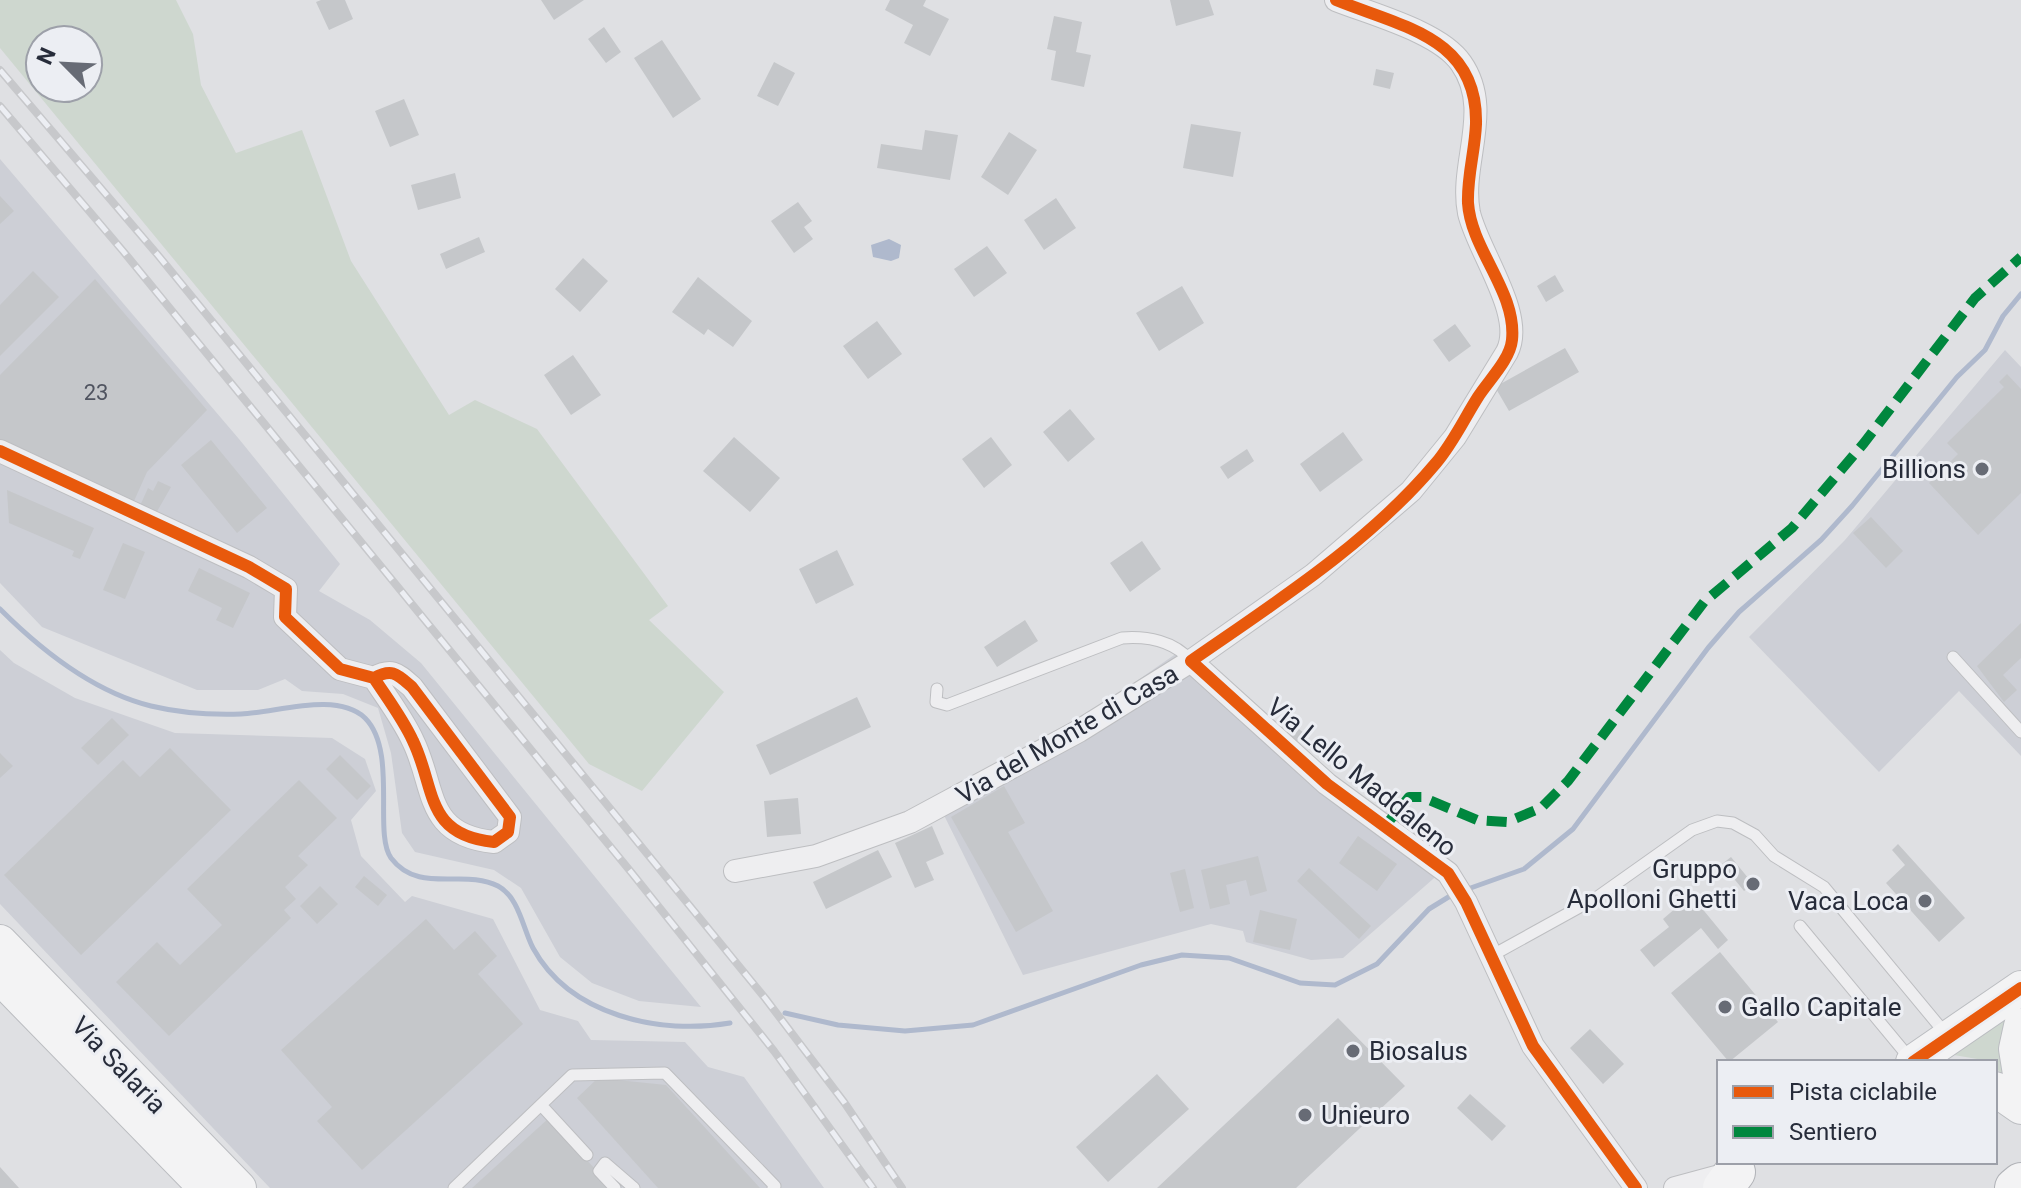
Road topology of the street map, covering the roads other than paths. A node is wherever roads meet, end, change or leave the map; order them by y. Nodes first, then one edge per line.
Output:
1 (1336, 0) edge
2 (0, 451) edge
3 (1953, 657) dead end
4 (1191, 661) junction
5 (374, 678) junction
6 (937, 689) dead end
7 (2021, 732) edge
8 (735, 871) dead end
9 (1800, 926) dead end
10 (0, 942) edge
11 (1491, 956) junction
12 (0, 977) edge
13 (2021, 988) edge
14 (2021, 1026) edge
15 (1948, 1038) junction
16 (1911, 1060) edge
17 (1916, 1060) edge
18 (2021, 1080) edge
19 (1997, 1090) edge
20 (541, 1105) junction
21 (2021, 1107) edge
22 (587, 1155) dead end
23 (1737, 1174) edge
24 (2021, 1183) edge
25 (206, 1188) edge
26 (239, 1188) edge
27 (454, 1188) edge
28 (615, 1188) edge
29 (634, 1188) edge
30 (773, 1188) edge
31 (1636, 1188) edge
32 (1675, 1188) edge
33 (2015, 1188) edge

1 - 4 street, Via del Monte di Casa
2 - 5 street
3 - 7 lane
4 - 6 lane
4 - 8 street, Via del Monte di Casa
4 - 11 street, Via Lello Maddaleno
5 - 5 street
9 - 16 lane
10 - 26 main road, Via Salaria
11 - 15 lane
11 - 31 street, Via Lello Maddaleno
12 - 25 main road, Via Salaria
13 - 15 main road
14 - 18 main road
15 - 17 main road
19 - 21 main road
20 - 22 lane
20 - 27 lane
20 - 30 lane
23 - 32 street
24 - 33 highway
28 - 29 lane

